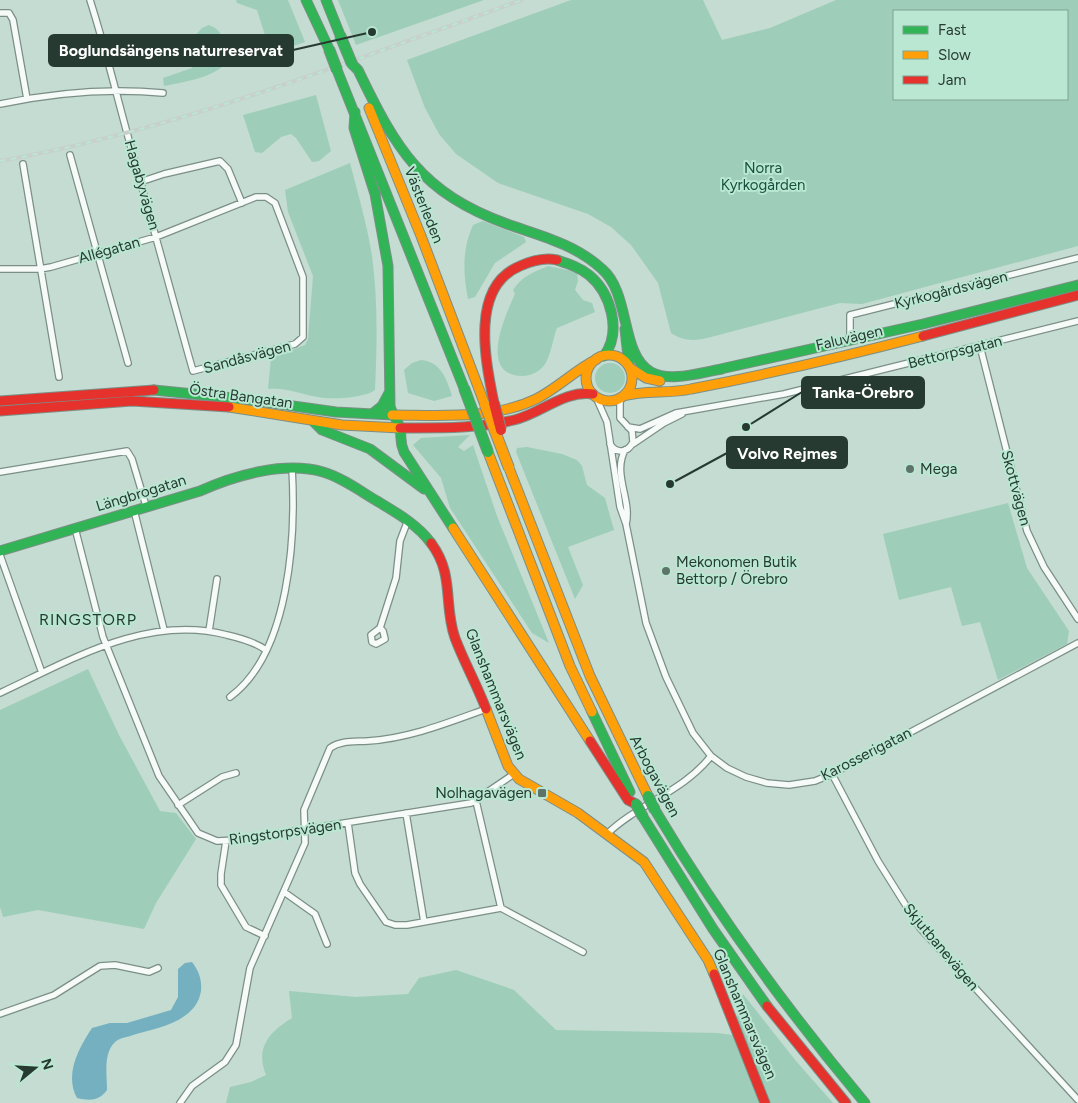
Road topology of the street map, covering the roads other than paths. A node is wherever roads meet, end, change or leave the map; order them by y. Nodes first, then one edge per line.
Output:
1 (90, 0) edge
2 (306, 0) edge
3 (326, 0) edge
4 (0, 13) edge
5 (116, 91) junction
6 (163, 92) dead end
7 (27, 99) junction
8 (0, 104) edge
9 (385, 135) junction
10 (70, 155) dead end
11 (368, 156) junction
12 (23, 164) dead end
13 (140, 182) junction
14 (242, 203) junction
15 (156, 237) junction
16 (97, 254) junction
17 (1078, 258) edge
18 (0, 269) edge
19 (40, 269) junction
20 (1078, 285) edge
21 (1078, 295) edge
22 (625, 313) junction
23 (986, 314) junction
24 (974, 317) junction
25 (1078, 321) edge
26 (850, 341) junction
27 (980, 346) junction
28 (601, 357) junction
29 (128, 363) dead end
30 (629, 367) junction
31 (722, 369) junction
32 (193, 371) joint
33 (59, 377) dead end
34 (390, 389) junction
35 (594, 395) junction
36 (622, 397) junction
37 (200, 399) junction
38 (0, 401) edge
39 (490, 404) junction
40 (0, 411) edge
41 (684, 413) junction
42 (372, 414) junction
43 (422, 415) junction
44 (392, 416) junction
45 (475, 420) junction
46 (314, 422) junction
47 (492, 423) joint
48 (628, 427) junction
49 (400, 428) junction
50 (609, 442) junction
51 (633, 444) junction
52 (626, 450) junction
53 (292, 468) junction
54 (509, 468) junction
55 (0, 472) edge
56 (430, 491) junction
57 (146, 506) junction
58 (134, 510) junction
59 (408, 520) junction
60 (626, 524) junction
61 (75, 528) junction
62 (0, 551) edge
63 (0, 556) edge
64 (216, 579) dead end
65 (1078, 618) edge
66 (380, 628) dead end
67 (164, 630) junction
68 (209, 631) junction
69 (1078, 643) edge
70 (107, 645) junction
71 (266, 650) junction
72 (42, 673) junction
73 (0, 693) edge
74 (230, 697) dead end
75 (486, 709) junction
76 (711, 756) junction
77 (236, 773) dead end
78 (514, 774) junction
79 (832, 774) junction
80 (476, 801) junction
81 (636, 804) junction
82 (178, 805) junction
83 (406, 813) junction
84 (348, 823) junction
85 (305, 830) junction
86 (607, 834) junction
87 (226, 841) junction
88 (284, 892) junction
89 (501, 908) junction
90 (424, 922) junction
91 (265, 936) junction
92 (327, 944) dead end
93 (583, 952) dead end
94 (158, 968) dead end
95 (0, 1014) edge
96 (1078, 1100) edge
97 (180, 1103) edge
98 (765, 1103) edge
99 (846, 1103) edge
100 (865, 1103) edge

1 - 5 street, Hagabyvägen
2 - 11 main road, Västerleden, bridge
3 - 9 main road, bridge
4 - 7 street
5 - 6 street
5 - 7 street
5 - 13 street, Hagabyvägen
7 - 8 street
9 - 22 main road
9 - 39 main road, Västerleden
10 - 16 street
11 - 34 main road, Västerleden
11 - 45 main road, Västerleden, bridge
12 - 19 street
13 - 14 street
13 - 15 street, Hagabyvägen
14 - 15 street, Allégatan
14 - 32 street, Sandåsvägen
15 - 16 street, Allégatan
15 - 32 street, Hagabyvägen
16 - 19 street, Allégatan
16 - 29 street
17 - 26 street, Kyrkogårdsvägen
18 - 19 street, Allégatan
19 - 33 street
20 - 23 main road, Faluvägen
21 - 23 main road, Faluvägen
22 - 30 main road
22 - 31 main road
23 - 24 main road, Faluvägen
24 - 26 main road, Faluvägen
24 - 36 main road, Faluvägen
25 - 27 street, Bettorpsgatan
26 - 31 main road, Faluvägen
27 - 41 street, Bettorpsgatan
27 - 65 street, Skottvägen
28 - 30 main road
28 - 35 main road
28 - 39 main road
28 - 45 main road
30 - 31 main road, Faluvägen
30 - 36 main road
34 - 42 main road
34 - 44 main road, Västerleden
35 - 36 main road
35 - 45 main road
35 - 50 street, Karosserigatan
36 - 48 street
37 - 38 main road, Östra Bangatan
37 - 40 main road, Östra Bangatan
37 - 42 main road, Östra Bangatan
37 - 46 main road, Östra Bangatan
39 - 47 main road, Västerleden, bridge
39 - 54 main road, bridge
41 - 48 street, Bettorpsgatan
41 - 51 street, Bettorpsgatan
42 - 44 main road, Östra Bangatan
43 - 44 main road, Östra Bangatan
43 - 45 main road, Östra Bangatan
43 - 49 main road
44 - 49 main road
45 - 49 main road, Östra Bangatan
45 - 81 main road, Arbogavägen, bridge
46 - 49 main road, Östra Bangatan
46 - 56 main road
47 - 54 main road, Arbogavägen, bridge
48 - 51 street
49 - 56 main road
50 - 52 street
50 - 60 street, Karosserigatan
51 - 52 street
52 - 60 street, Karosserigatan
53 - 57 main road, Längbrogatan
53 - 59 main road, Glanshammarsvägen
53 - 71 street
54 - 100 main road, Arbogavägen, bridge
55 - 57 street
56 - 81 main road
57 - 58 main road, Längbrogatan
58 - 61 main road, Längbrogatan
58 - 67 street
59 - 66 street
59 - 75 main road, Glanshammarsvägen
60 - 76 street, Karosserigatan
61 - 62 main road, Längbrogatan
61 - 70 street, Ringstorpsvägen
63 - 72 street
64 - 68 street
67 - 68 street
67 - 70 street
68 - 71 street
69 - 79 street, Karosserigatan
70 - 72 street
70 - 82 street, Ringstorpsvägen
71 - 74 street
72 - 73 street
75 - 78 main road, Glanshammarsvägen
75 - 85 street
76 - 79 street, Karosserigatan
76 - 86 street
77 - 82 street
78 - 80 street, Ringstorpsvägen
78 - 86 main road, Glanshammarsvägen
79 - 96 street, Skjutbanevägen
80 - 83 street, Ringstorpsvägen
80 - 89 street
81 - 99 main road, Arbogavägen, bridge
82 - 87 street, Ringstorpsvägen
83 - 84 street, Ringstorpsvägen
83 - 90 street
84 - 85 street, Ringstorpsvägen
84 - 90 street
85 - 87 street, Ringstorpsvägen
85 - 88 street
86 - 98 main road, Glanshammarsvägen
87 - 91 street
88 - 91 street
88 - 92 street
89 - 90 street
89 - 93 street
91 - 97 street
94 - 95 street

